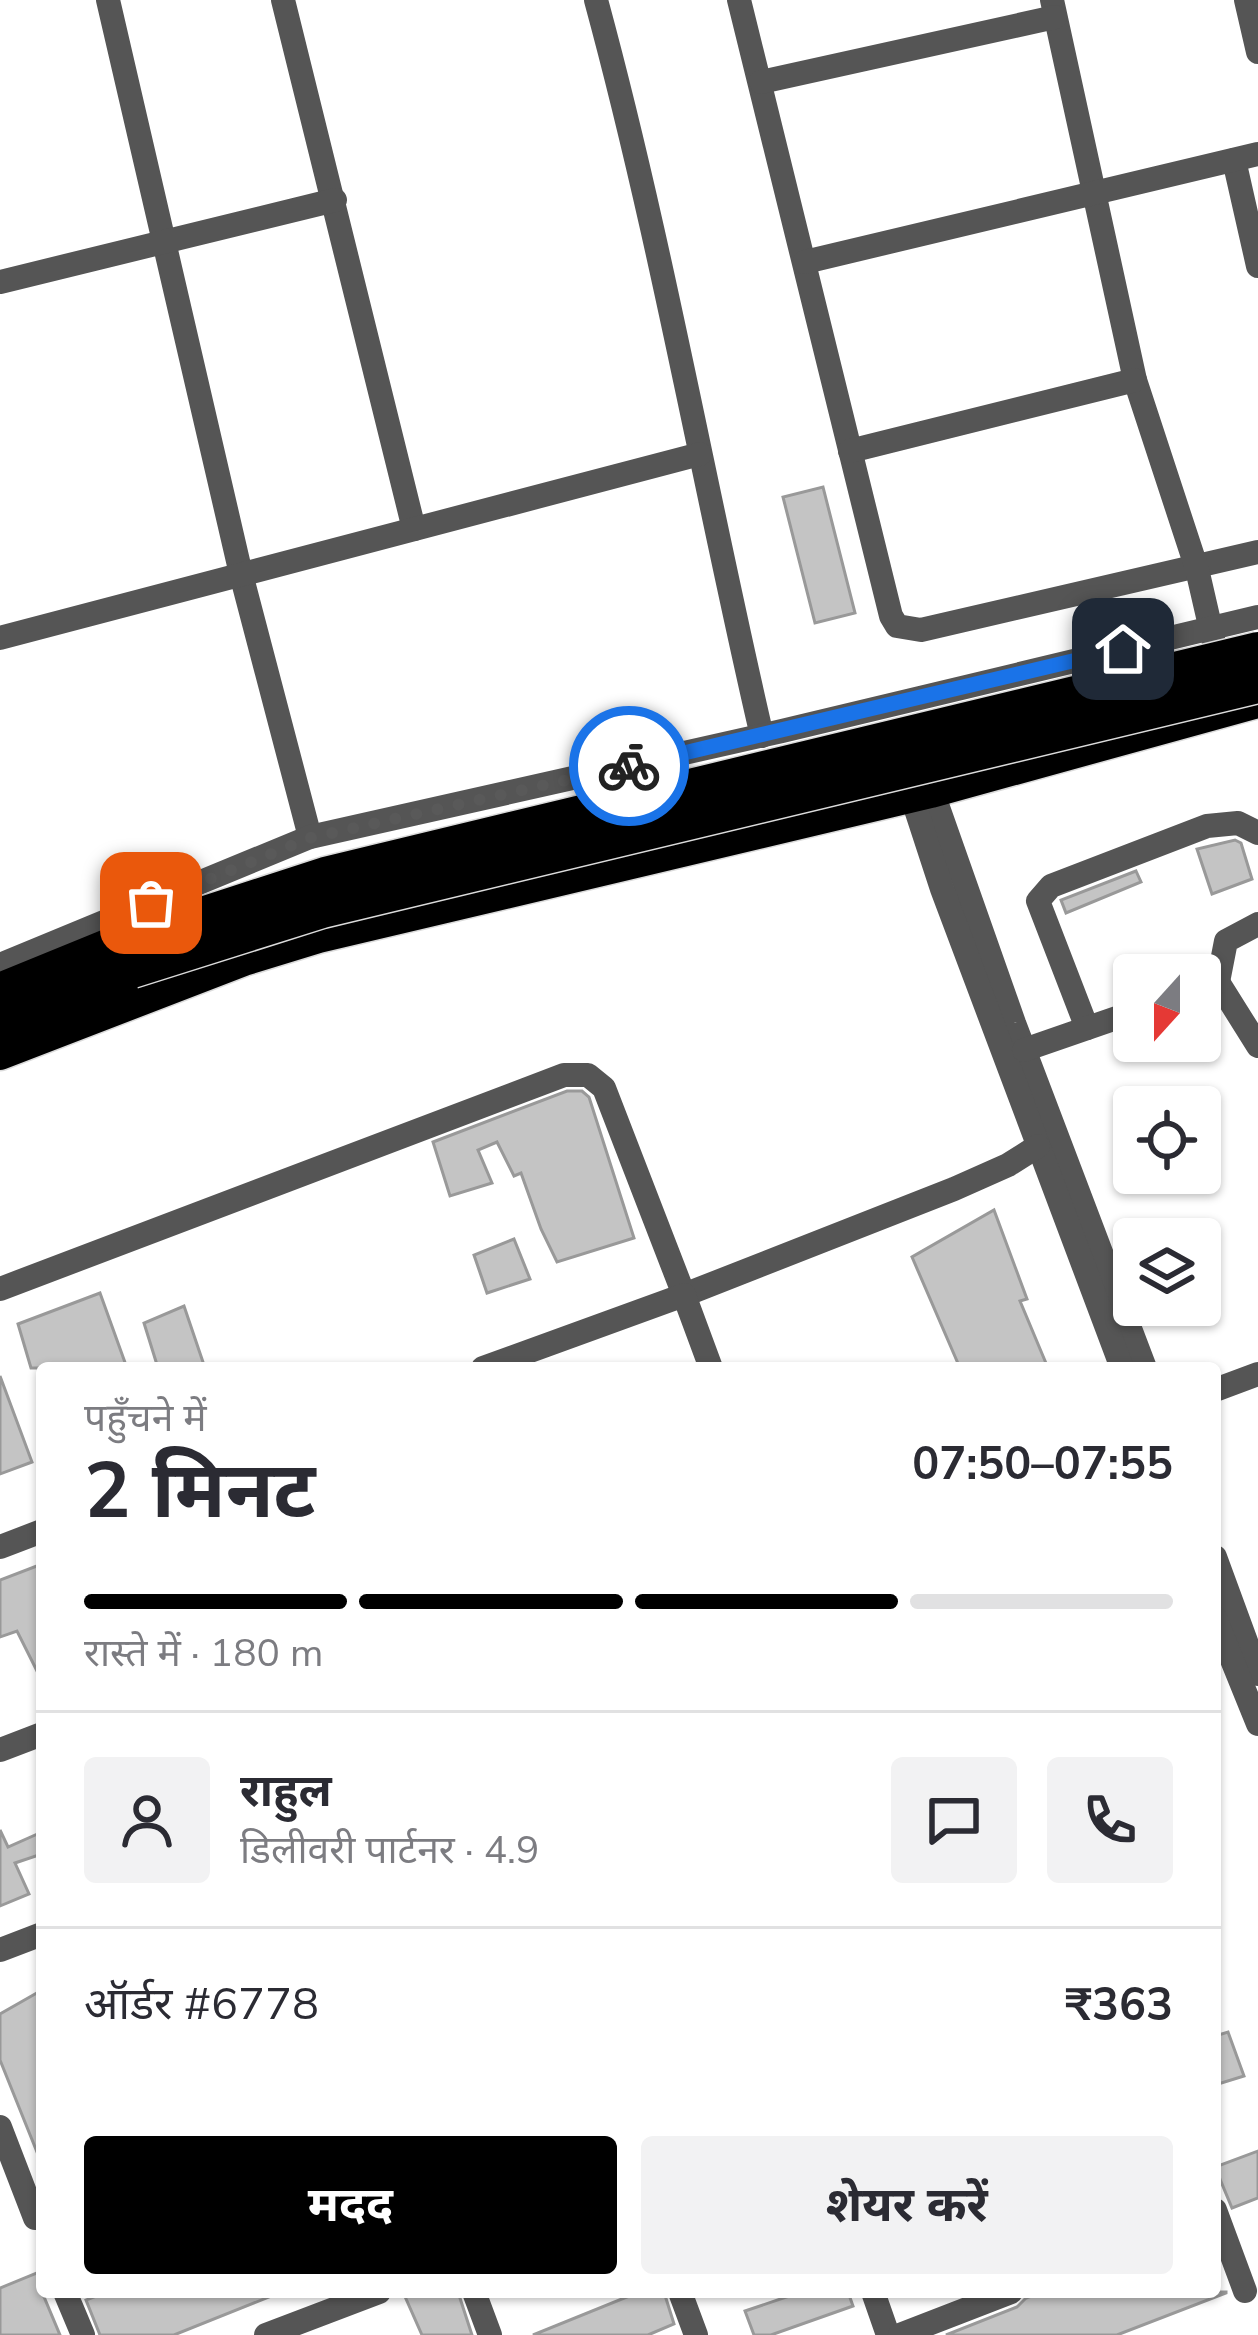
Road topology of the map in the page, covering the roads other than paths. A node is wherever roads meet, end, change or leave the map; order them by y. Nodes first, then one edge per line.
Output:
1 (108, 0) edge
2 (283, 0) edge
3 (596, 0) edge
4 (739, 0) edge
5 (1246, 0) edge
6 (1053, 9) edge
7 (1256, 36) edge
8 (761, 82) junction
9 (1246, 157) edge
10 (1094, 191) junction
11 (335, 200) junction
12 (165, 242) junction
13 (805, 262) junction
14 (1258, 266) edge
15 (0, 282) edge
16 (1136, 380) junction
17 (850, 451) junction
18 (700, 454) junction
19 (413, 529) junction
20 (1258, 552) edge
21 (1197, 569) junction
22 (241, 574) junction
23 (1258, 617) edge
24 (1210, 629) junction
25 (0, 638) edge
26 (1258, 650) edge
27 (1250, 699) edge
28 (894, 704) junction
29 (762, 736) junction
30 (920, 789) junction
31 (1258, 833) edge
32 (310, 838) junction
33 (1258, 924) edge
34 (1221, 954) edge
35 (129, 955) junction
36 (0, 965) edge
37 (0, 991) edge
38 (1221, 1001) edge
39 (1113, 1019) edge
40 (0, 1025) edge
41 (1087, 1028) junction
42 (1258, 1046) edge
43 (1024, 1050) junction
44 (0, 1055) edge
45 (1038, 1146) junction
46 (0, 1289) edge
47 (683, 1295) junction
48 (500, 1362) edge
49 (709, 1362) edge
50 (1120, 1362) edge
51 (1143, 1362) edge
52 (1258, 1374) edge
53 (1221, 1388) edge
54 (36, 1534) edge
55 (0, 1547) edge
56 (1221, 1573) edge
57 (1221, 1633) edge
58 (1258, 1674) edge
59 (1258, 1724) edge
60 (36, 1736) edge
61 (0, 1750) edge
62 (36, 1936) edge
63 (0, 1950) edge
64 (0, 2127) edge
65 (36, 2213) edge
66 (1221, 2228) edge
67 (1245, 2291) dead end
68 (68, 2298) edge
69 (363, 2298) edge
70 (476, 2298) edge
71 (682, 2298) edge
72 (875, 2298) edge
73 (996, 2298) edge
74 (83, 2335) edge
75 (266, 2335) edge
76 (490, 2335) edge
77 (696, 2335) edge
78 (888, 2335) edge
79 (900, 2335) edge

1 - 12 street
2 - 11 street
3 - 18 street
4 - 8 street
5 - 7 street
6 - 8 street
6 - 10 street
8 - 13 street
9 - 10 street
9 - 14 street
10 - 13 street
10 - 16 street
11 - 12 street
11 - 19 street
12 - 15 street
12 - 22 street
13 - 17 street
16 - 17 street
16 - 21 street
17 - 21 street
18 - 19 street
18 - 29 street
19 - 22 street
20 - 21 street
21 - 24 street
22 - 25 street
22 - 32 street
23 - 24 street
24 - 27 street
24 - 28 street
26 - 35 highway, bridge
27 - 30 main road
27 - 35 highway, bridge
28 - 29 street
28 - 30 street
29 - 32 street
30 - 43 street
30 - 44 main road
30 - 45 street
31 - 41 street
32 - 36 street
33 - 34 street
35 - 37 highway
35 - 40 highway
38 - 42 street
39 - 41 street
41 - 43 street
43 - 51 street
45 - 47 street
45 - 50 street
46 - 47 street
47 - 48 street
47 - 49 street
52 - 53 street
54 - 55 street
56 - 58 street
57 - 59 street
60 - 61 street
62 - 63 street
64 - 65 street
66 - 67 street
68 - 74 street
69 - 75 street
70 - 76 street
71 - 77 street
72 - 78 street
73 - 79 street

